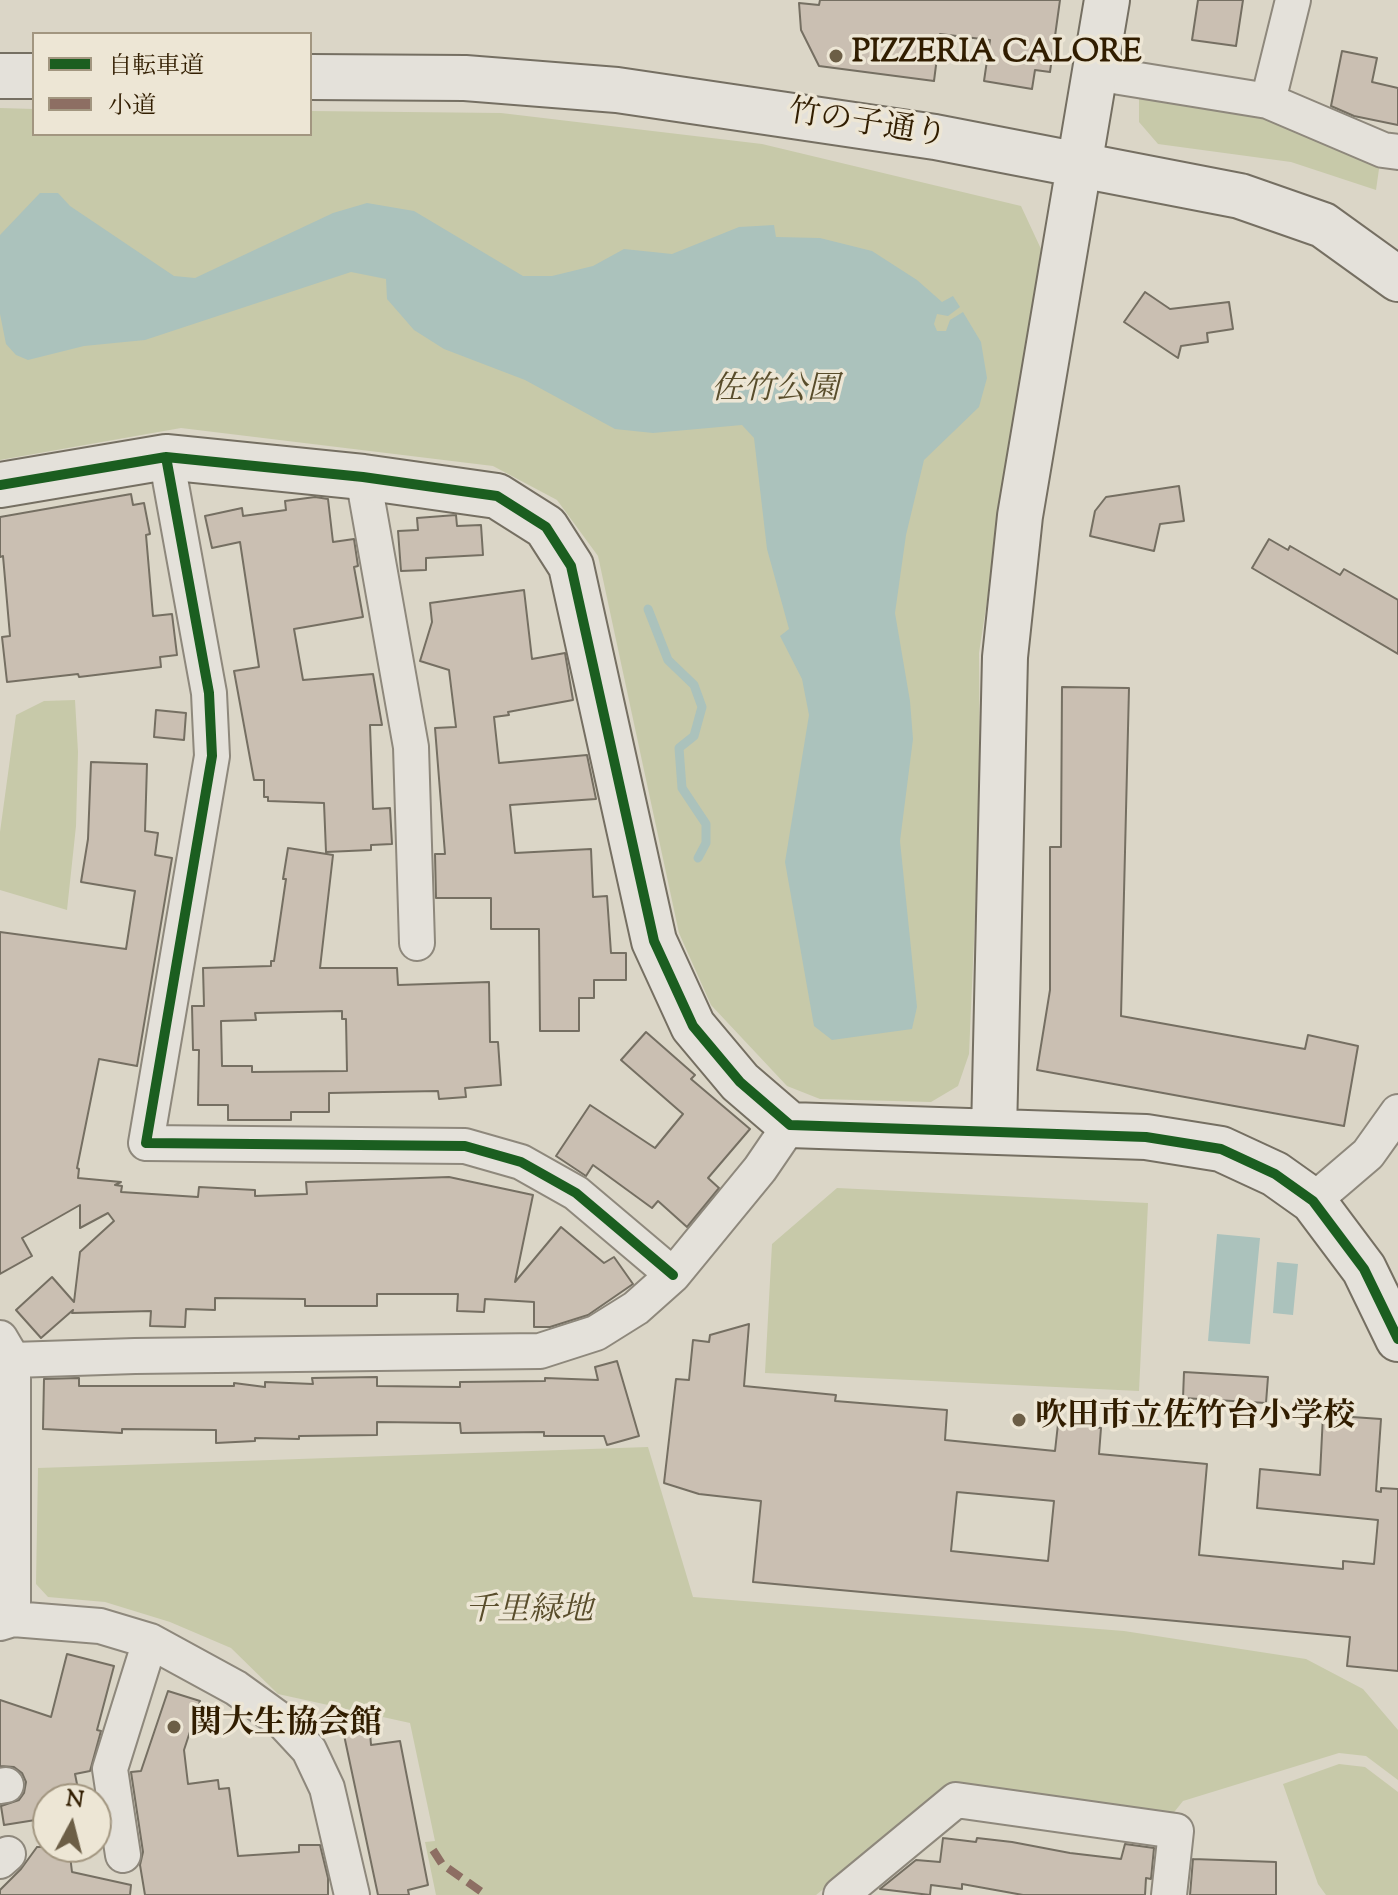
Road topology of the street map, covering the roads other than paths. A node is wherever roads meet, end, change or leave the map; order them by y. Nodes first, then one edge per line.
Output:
1 (1107, 0) edge
2 (1293, 0) edge
3 (1095, 73) junction
4 (0, 76) edge
5 (32, 76) edge
6 (312, 77) edge
7 (1268, 101) junction
8 (1398, 152) edge
9 (1080, 166) junction
10 (1398, 279) edge
11 (166, 457) junction
12 (363, 477) junction
13 (0, 485) edge
14 (417, 943) dead end
15 (1398, 1112) edge
16 (790, 1125) junction
17 (994, 1132) junction
18 (1313, 1201) junction
19 (673, 1275) junction
20 (1398, 1339) edge
21 (6, 1349) edge
22 (7, 1621) edge
23 (150, 1641) junction
24 (123, 1855) dead end
25 (352, 1895) edge
26 (841, 1895) edge
27 (1169, 1895) edge

1 - 3 street
2 - 7 street
3 - 7 street
3 - 9 street
4 - 5 street
6 - 9 street, 竹の子通り
7 - 8 street
9 - 10 street, 竹の子通り
9 - 17 street
11 - 12 street
11 - 13 street
11 - 19 street
12 - 14 street
12 - 16 street
15 - 18 street
16 - 17 street
16 - 19 street
17 - 18 street
18 - 20 street
19 - 21 street
21 - 22 street
22 - 23 street
23 - 24 street
23 - 25 street
26 - 27 street

